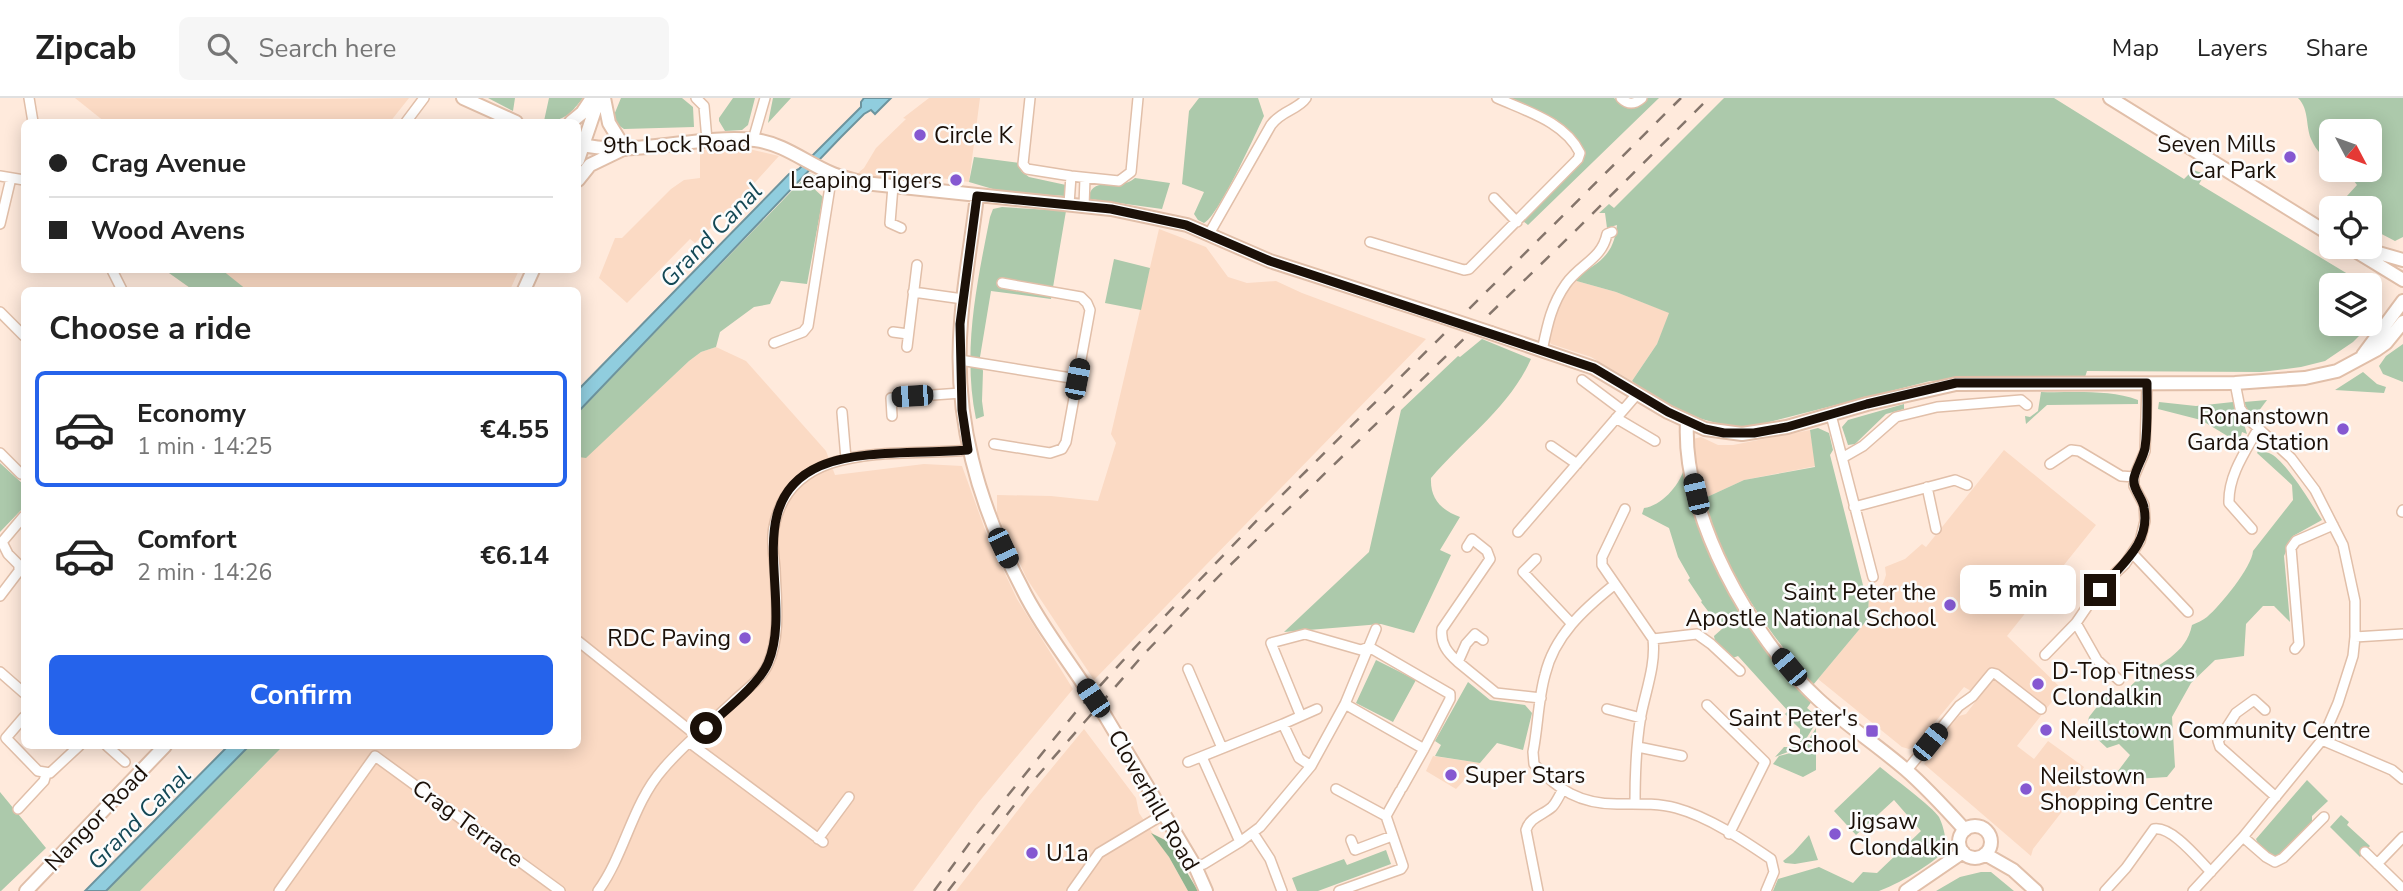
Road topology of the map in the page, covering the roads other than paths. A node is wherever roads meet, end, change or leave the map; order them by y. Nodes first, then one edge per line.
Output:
1 (29, 98) edge
2 (424, 98) edge
3 (463, 98) edge
4 (592, 98) edge
5 (599, 98) edge
6 (604, 98) edge
7 (696, 98) edge
8 (765, 98) edge
9 (1030, 98) edge
10 (1138, 98) edge
11 (1306, 98) edge
12 (1497, 98) edge
13 (1621, 98) edge
14 (1642, 98) edge
15 (2110, 98) edge
16 (32, 119) edge
17 (408, 119) edge
18 (509, 119) edge
19 (575, 119) edge
20 (706, 140) junction
21 (753, 140) junction
22 (581, 144) edge
23 (625, 149) junction
24 (832, 174) junction
25 (0, 176) edge
26 (581, 176) edge
27 (1071, 176) junction
28 (11, 178) junction
29 (1085, 178) junction
30 (21, 180) edge
31 (893, 186) junction
32 (977, 196) junction
33 (1494, 198) dead end
34 (1069, 204) junction
35 (1084, 205) junction
36 (1517, 222) junction
37 (0, 224) edge
38 (901, 228) dead end
39 (2319, 228) edge
40 (1612, 232) dead end
41 (1209, 234) junction
42 (1370, 242) dead end
43 (2382, 254) edge
44 (2369, 259) edge
45 (2403, 260) edge
46 (917, 265) dead end
47 (2403, 280) edge
48 (1002, 283) dead end
49 (913, 292) junction
50 (963, 299) junction
51 (2403, 301) edge
52 (0, 312) edge
53 (2403, 322) edge
54 (893, 332) dead end
55 (21, 333) edge
56 (908, 334) junction
57 (2403, 334) edge
58 (774, 343) dead end
59 (2386, 343) junction
60 (907, 347) dead end
61 (1542, 351) junction
62 (2363, 356) junction
63 (960, 360) junction
64 (1077, 379) junction
65 (1582, 380) dead end
66 (2147, 383) junction
67 (2235, 383) junction
68 (961, 393) junction
69 (1638, 393) junction
70 (2027, 405) dead end
71 (842, 412) dead end
72 (1619, 414) junction
73 (1831, 415) junction
74 (892, 416) dead end
75 (1687, 422) junction
76 (2258, 429) junction
77 (1656, 441) dead end
78 (994, 444) dead end
79 (1551, 446) dead end
80 (968, 450) junction
81 (0, 453) edge
82 (1842, 458) junction
83 (846, 460) junction
84 (1577, 464) junction
85 (2050, 464) dead end
86 (21, 474) dead end
87 (2134, 477) junction
88 (1967, 485) dead end
89 (1927, 487) junction
90 (1854, 507) junction
91 (1625, 509) dead end
92 (21, 520) edge
93 (2333, 525) junction
94 (1937, 529) dead end
95 (2252, 529) dead end
96 (1518, 532) dead end
97 (1467, 547) dead end
98 (2132, 553) junction
99 (1536, 559) dead end
100 (1872, 577) dead end
101 (1614, 585) junction
102 (0, 596) edge
103 (2188, 612) dead end
104 (2076, 623) junction
105 (1572, 624) junction
106 (1376, 629) dead end
107 (2403, 634) edge
108 (2355, 637) junction
109 (1653, 639) junction
110 (1483, 640) dead end
111 (581, 644) edge
112 (1369, 647) junction
113 (2295, 649) dead end
114 (2045, 655) dead end
115 (1458, 662) junction
116 (1188, 669) dead end
117 (1740, 671) dead end
118 (0, 672) edge
119 (2119, 680) dead end
120 (21, 690) edge
121 (1542, 698) junction
122 (1345, 704) junction
123 (1707, 705) dead end
124 (1317, 709) dead end
125 (1607, 709) dead end
126 (2041, 709) dead end
127 (2265, 710) dead end
128 (1300, 714) junction
129 (1641, 718) junction
130 (21, 721) edge
131 (1283, 724) junction
132 (3, 738) edge
133 (693, 740) junction
134 (2322, 740) junction
135 (1638, 747) junction
136 (1222, 748) junction
137 (76, 749) edge
138 (110, 749) edge
139 (162, 749) edge
140 (1424, 749) junction
141 (1682, 755) dead end
142 (1202, 757) junction
143 (125, 762) dead end
144 (1188, 762) dead end
145 (1311, 766) junction
146 (1907, 770) junction
147 (46, 774) junction
148 (2403, 779) edge
149 (1336, 789) dead end
150 (1562, 791) junction
151 (849, 797) dead end
152 (2276, 797) junction
153 (1634, 803) junction
154 (18, 809) dead end
155 (1164, 814) junction
156 (1386, 816) junction
157 (2324, 817) dead end
158 (1965, 830) junction
159 (1253, 833) junction
160 (1729, 834) junction
161 (1392, 836) junction
162 (2243, 837) junction
163 (2403, 837) edge
164 (1351, 840) dead end
165 (1240, 842) junction
166 (1962, 852) junction
167 (2365, 852) dead end
168 (1985, 854) junction
169 (2378, 864) junction
170 (1195, 866) junction
171 (2211, 872) junction
172 (2403, 889) edge
173 (26, 891) edge
174 (279, 891) edge
175 (560, 891) edge
176 (598, 891) edge
177 (1072, 891) edge
178 (1206, 891) edge
179 (1282, 891) edge
180 (1339, 891) edge
181 (1538, 891) edge
182 (1766, 891) edge
183 (1906, 891) edge
184 (2035, 891) edge
185 (2105, 891) edge
186 (2193, 891) edge

1 - 16 street
2 - 17 street
3 - 18 street
4 - 19 street
5 - 22 street
6 - 23 street
7 - 20 street
8 - 21 street
9 - 27 street
10 - 29 street
11 - 41 street
12 - 36 street
13 - 14 street
15 - 39 street
20 - 21 street, 9th Lock Road
20 - 23 street, 9th Lock Road
21 - 24 street, 9th Lock Road
22 - 23 street, 9th Lock Road
23 - 26 street
24 - 31 street, 9th Lock Road
24 - 58 street
25 - 28 street
27 - 29 street
27 - 34 street
28 - 30 street
28 - 37 street
29 - 35 street
31 - 32 street, 9th Lock Road
31 - 38 street
32 - 34 street, 9th Lock Road
32 - 50 street, Cloverhill Road
33 - 36 street
34 - 35 street, 9th Lock Road
35 - 41 street, 9th Lock Road
36 - 42 street
40 - 61 street
41 - 61 street, 9th Lock Road, bridge
43 - 45 street
44 - 47 street
46 - 49 street
48 - 64 street
49 - 50 street
49 - 56 street
50 - 63 street, Cloverhill Road
51 - 62 street
52 - 55 street
53 - 59 street
54 - 56 street
56 - 60 street
57 - 59 street, 9th Lock Road
59 - 62 street, 9th Lock Road
61 - 69 street, 9th Lock Road
62 - 67 street, 9th Lock Road
63 - 64 street
63 - 68 street, Cloverhill Road
64 - 78 street
65 - 72 street
66 - 67 street, 9th Lock Road
66 - 73 street, 9th Lock Road
66 - 87 street
67 - 76 street
68 - 74 street
68 - 80 street, Cloverhill Road
69 - 72 street
69 - 75 street, 9th Lock Road
70 - 82 street
71 - 83 street
72 - 77 street
72 - 84 street
73 - 75 street, 9th Lock Road
73 - 82 street
75 - 146 street
76 - 93 street
76 - 95 street
79 - 84 street
80 - 83 street
80 - 155 street, Cloverhill Road, bridge
81 - 86 street
82 - 90 street
83 - 133 street
84 - 96 street
85 - 87 street
87 - 98 street
88 - 89 street
89 - 90 street
89 - 94 street
90 - 100 street
91 - 101 street
92 - 102 street
93 - 108 street
93 - 113 street
97 - 115 street
98 - 103 street
98 - 104 street
99 - 105 street
101 - 105 street
101 - 109 street
104 - 114 street
104 - 119 street
105 - 121 street
106 - 112 street
107 - 108 street
108 - 134 street
109 - 117 street
109 - 129 street
110 - 115 street
111 - 133 street
112 - 122 street
112 - 128 street
112 - 140 street
115 - 121 street
116 - 136 street
118 - 120 street
121 - 150 street
122 - 140 street
122 - 145 street
123 - 160 street
124 - 128 street
125 - 129 street
126 - 146 street
127 - 152 street
128 - 131 street
129 - 135 street
130 - 132 street
131 - 136 street
131 - 145 street
132 - 147 street
133 - 151 street
133 - 176 street
134 - 148 street
134 - 152 street
135 - 141 street
135 - 153 street
136 - 142 street
137 - 147 street
138 - 143 street
139 - 173 street, Nangor Road
140 - 156 street
142 - 144 street
142 - 165 street
145 - 159 street
146 - 158 street
147 - 154 street
149 - 156 street
150 - 153 street
150 - 181 street
152 - 162 street
153 - 160 street
155 - 170 street, Cloverhill Road
155 - 177 street
156 - 161 street
157 - 162 street
158 - 166 street
158 - 168 street
159 - 165 street
159 - 179 street
160 - 182 street
161 - 164 street
161 - 180 street
162 - 171 street
163 - 169 street
165 - 170 street
166 - 168 street
166 - 183 street
167 - 169 street
168 - 184 street
169 - 172 street
170 - 178 street, Cloverhill Road
171 - 185 street
171 - 186 street
174 - 175 street, Crag Terrace

